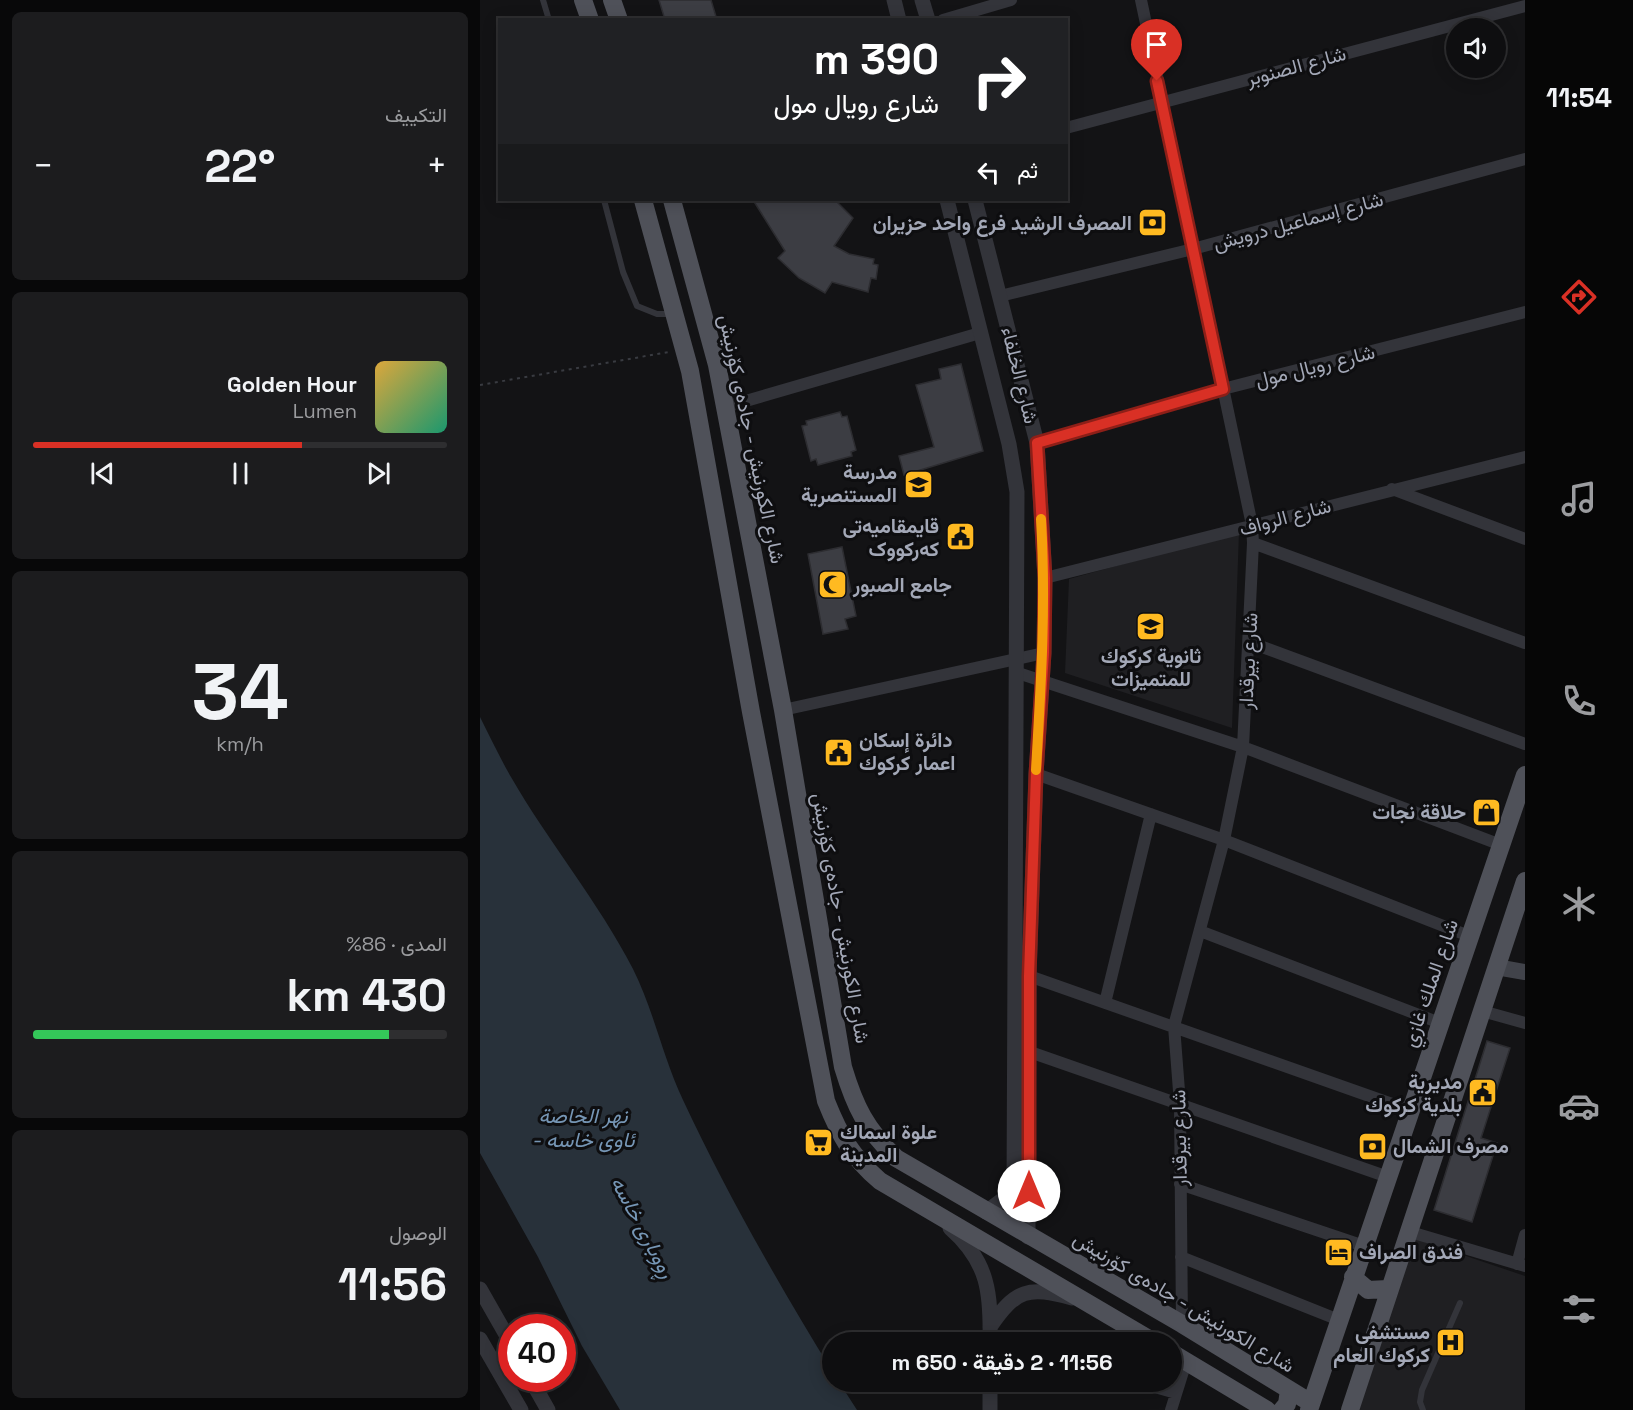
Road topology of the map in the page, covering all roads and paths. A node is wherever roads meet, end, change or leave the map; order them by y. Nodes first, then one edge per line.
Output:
1 (543, 0) edge
2 (583, 0) edge
3 (612, 0) edge
4 (894, 0) edge
5 (922, 0) edge
6 (1011, 0) edge
7 (1141, 0) edge
8 (1525, 6) edge
9 (548, 18) edge
10 (589, 18) edge
11 (618, 18) edge
12 (898, 18) edge
13 (927, 18) edge
14 (950, 18) edge
15 (1161, 101) junction
16 (1068, 127) edge
17 (1525, 159) edge
18 (604, 201) edge
19 (643, 201) edge
20 (672, 201) edge
21 (947, 201) edge
22 (975, 201) edge
23 (678, 220) junction
24 (651, 228) junction
25 (1192, 249) junction
26 (1000, 296) junction
27 (1525, 312) edge
28 (674, 314) junction
29 (980, 333) junction
30 (684, 349) junction
31 (480, 386) edge
32 (1223, 389) junction
33 (725, 407) junction
34 (1037, 443) junction
35 (1525, 457) edge
36 (1392, 489) junction
37 (1252, 525) junction
38 (1525, 540) edge
39 (1253, 543) junction
40 (1045, 578) junction
41 (1250, 642) junction
42 (1525, 643) edge
43 (1044, 653) junction
44 (1018, 666) junction
45 (1042, 680) junction
46 (783, 710) junction
47 (1525, 744) edge
48 (1243, 747) junction
49 (1036, 774) junction
50 (1525, 775) edge
51 (1151, 814) junction
52 (1224, 840) junction
53 (1502, 846) junction
54 (1525, 881) edge
55 (1200, 932) junction
56 (1469, 936) junction
57 (1496, 967) junction
58 (826, 972) junction
59 (1525, 972) edge
60 (1029, 976) junction
61 (802, 977) junction
62 (1105, 1003) junction
63 (1482, 1011) junction
64 (1440, 1023) junction
65 (1525, 1023) edge
66 (1174, 1026) junction
67 (1030, 1052) junction
68 (1180, 1104) junction
69 (1409, 1110) junction
70 (1388, 1177) junction
71 (1180, 1184) junction
72 (932, 1212) junction
73 (986, 1212) junction
74 (1407, 1231) junction
75 (1525, 1235) edge
76 (1028, 1237) junction
77 (1364, 1246) junction
78 (1181, 1257) junction
79 (1521, 1265) edge
80 (1353, 1277) junction
81 (480, 1289) edge
82 (1388, 1289) junction
83 (1086, 1301) junction
84 (1460, 1303) dead end
85 (498, 1320) edge
86 (1339, 1320) junction
87 (1182, 1324) junction
88 (992, 1332) edge
89 (995, 1332) edge
90 (1137, 1332) edge
91 (480, 1339) edge
92 (1182, 1360) edge
93 (1289, 1390) junction
94 (538, 1392) edge
95 (990, 1392) edge
96 (1172, 1392) edge
97 (1176, 1393) joint
98 (1310, 1406) edge
99 (521, 1410) edge
100 (548, 1410) edge
101 (990, 1410) edge
102 (1171, 1410) edge
103 (1267, 1410) edge
104 (1282, 1410) edge
105 (1350, 1410) edge
106 (1423, 1410) edge

1 - 9 lane
2 - 10 main road
3 - 11 main road
4 - 12 street
5 - 13 street
6 - 14 street
7 - 15 street, شارع بيرقدار
8 - 15 street, شارع الصنوبر
15 - 16 street, شارع الصنوبر
15 - 25 street, شارع بيرقدار
17 - 25 street, شارع إسماعيل درويش
18 - 28 lane
19 - 24 main road
20 - 23 main road, شارع الكورنيش - جادەی کۆرنیش
21 - 29 street
22 - 26 street, شارع الخلفاء
23 - 24 main road
23 - 33 main road, شارع الكورنيش - جادەی کۆرنیش
24 - 28 main road
25 - 26 street, شارع إسماعيل درويش
25 - 32 street, شارع بيرقدار
26 - 34 street, شارع الخلفاء
27 - 32 street, شارع رويال مول
28 - 30 main road
29 - 33 street
29 - 44 street
30 - 31 path
30 - 61 main road
32 - 34 street, شارع رويال مول
32 - 37 street, شارع بيرقدار
33 - 46 main road, شارع الكورنيش - جادەی کۆرنیش
34 - 40 street, شارع الخلفاء
35 - 36 street, شارع الرواف
36 - 37 street, شارع الرواف
36 - 38 street
37 - 39 street, شارع بيرقدار
37 - 40 street, شارع الرواف
39 - 41 street, شارع بيرقدار
39 - 42 street
40 - 43 street, شارع الخلفاء
41 - 47 street
41 - 48 street, شارع بيرقدار
43 - 44 street
43 - 45 street, شارع الخلفاء
44 - 45 street
44 - 46 street
44 - 73 street
45 - 48 street
45 - 49 street, شارع الخلفاء
46 - 58 main road, شارع الكورنيش - جادەی کۆرنیش
48 - 52 street, شارع بيرقدار
48 - 53 street
49 - 51 street
49 - 60 street, شارع الخلفاء
50 - 53 main road, شارع الملك غازي
51 - 52 street
51 - 62 street
52 - 55 street, شارع بيرقدار
52 - 56 street
53 - 56 main road, شارع الملك غازي
54 - 57 main road
55 - 64 street
55 - 66 street, شارع بيرقدار
56 - 64 main road, شارع الملك غازي
57 - 59 main road
57 - 63 main road
58 - 61 main road
58 - 73 main road, شارع الكورنيش - جادەی کۆرنیش
60 - 62 street
60 - 67 street, شارع الخلفاء
61 - 72 main road
62 - 66 street
63 - 65 street
63 - 74 main road
64 - 69 main road, شارع الملك غازي
66 - 68 street, شارع بيرقدار
66 - 69 street
67 - 68 street
67 - 76 street, شارع الخلفاء
68 - 70 street
68 - 71 street, شارع بيرقدار
69 - 70 main road, شارع الملك غازي
70 - 77 main road, شارع الملك غازي
71 - 77 street
71 - 78 street, شارع بيرقدار
72 - 83 main road
72 - 88 street
73 - 76 main road, شارع الكورنيش - جادەی کۆرنیش
74 - 79 street
74 - 82 main road
75 - 79 street
76 - 87 main road, شارع الكورنيش - جادەی کۆرنیش
77 - 80 main road, شارع الملك غازي
78 - 86 street
78 - 87 street, شارع بيرقدار
80 - 82 main road
80 - 86 main road, شارع الملك غازي
81 - 85 street
82 - 105 main road
83 - 89 street
83 - 90 main road
84 - 106 lane
86 - 98 main road, شارع الملك غازي
87 - 93 main road, شارع الكورنيش - جادەی کۆرنیش
91 - 99 street
92 - 103 main road
93 - 98 main road, شارع الكورنيش - جادەی کۆرنیش
93 - 104 main road
94 - 100 street
95 - 101 street
96 - 97 street
97 - 102 street

